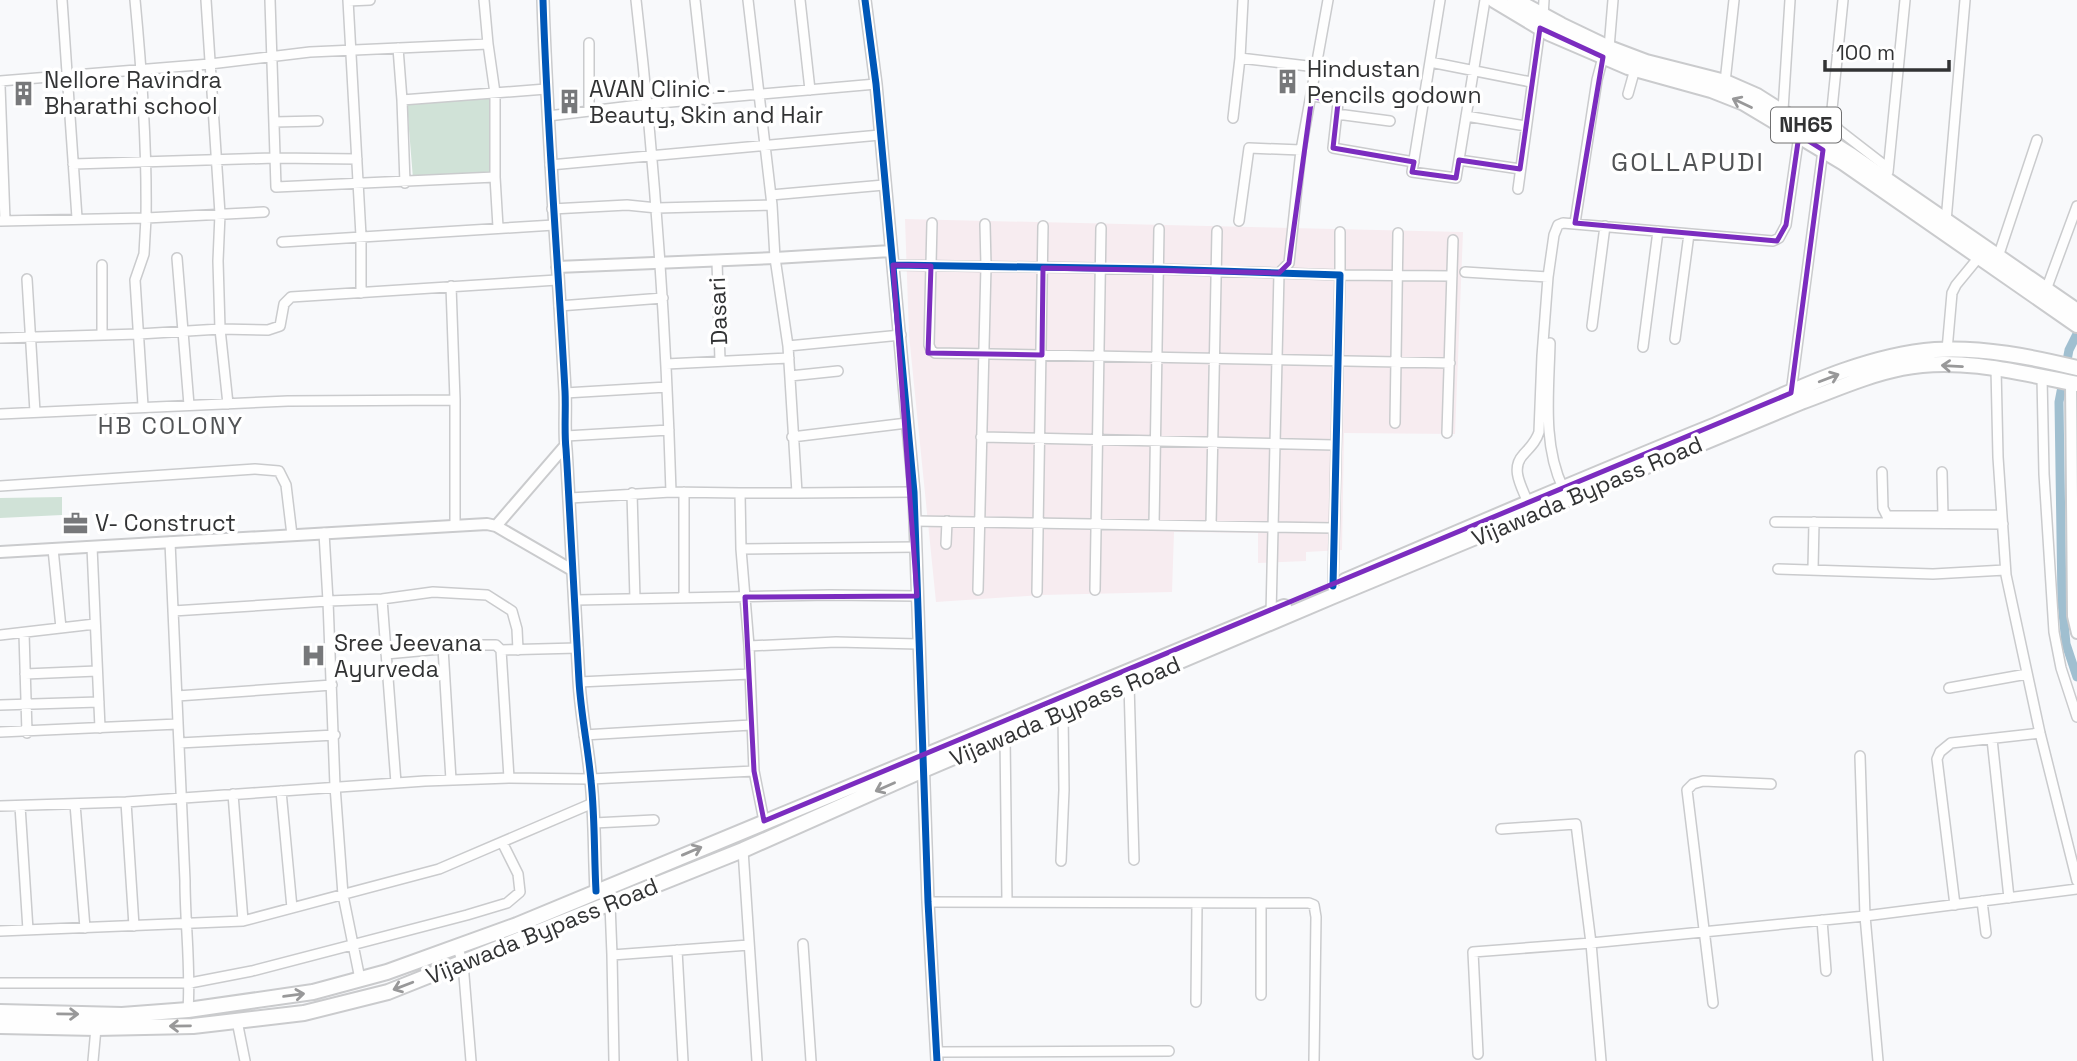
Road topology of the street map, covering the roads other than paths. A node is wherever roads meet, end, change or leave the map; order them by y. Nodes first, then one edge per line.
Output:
1 (62, 0) edge
2 (135, 0) edge
3 (206, 0) edge
4 (270, 0) edge
5 (370, 0) edge
6 (484, 0) edge
7 (543, 0) edge
8 (636, 0) edge
9 (695, 0) edge
10 (748, 0) edge
11 (800, 0) edge
12 (865, 0) edge
13 (1243, 0) edge
14 (1328, 0) edge
15 (1440, 0) edge
16 (1485, 0) edge
17 (1494, 0) edge
18 (1515, 0) edge
19 (1544, 0) edge
20 (1613, 0) edge
21 (1734, 0) edge
22 (1790, 0) edge
23 (1843, 0) edge
24 (1905, 0) edge
25 (1965, 0) edge
26 (348, 1) edge
27 (1541, 22) junction
28 (589, 43) dead end
29 (488, 44) junction
30 (398, 48) junction
31 (351, 50) junction
32 (1606, 53) junction
33 (272, 57) junction
34 (1240, 58) junction
35 (1430, 62) junction
36 (211, 64) junction
37 (1316, 67) junction
38 (1635, 69) junction
39 (142, 70) junction
40 (1472, 71) junction
41 (68, 75) junction
42 (1531, 82) junction
43 (1725, 82) junction
44 (0, 83) edge
45 (876, 84) junction
46 (546, 89) junction
47 (810, 90) junction
48 (495, 93) junction
49 (1628, 94) dead end
50 (759, 95) junction
51 (1312, 96) junction
52 (402, 100) junction
53 (706, 100) junction
54 (648, 104) junction
55 (1783, 110) junction
56 (589, 111) junction
57 (1337, 114) junction
58 (548, 116) junction
59 (1466, 116) junction
60 (1233, 118) dead end
61 (318, 121) dead end
62 (1391, 121) dead end
63 (274, 122) junction
64 (1526, 126) junction
65 (880, 135) junction
66 (1799, 135) junction
67 (2037, 140) dead end
68 (765, 146) junction
69 (1301, 150) junction
70 (1823, 150) junction
71 (651, 155) junction
72 (275, 159) junction
73 (357, 159) junction
74 (217, 160) junction
75 (1459, 160) junction
76 (1414, 162) junction
77 (147, 163) junction
78 (74, 164) junction
79 (550, 165) junction
80 (1520, 170) junction
81 (1887, 174) junction
82 (495, 177) junction
83 (405, 183) junction
84 (358, 184) junction
85 (884, 185) junction
86 (1518, 189) dead end
87 (772, 200) junction
88 (2077, 206) edge
89 (657, 208) junction
90 (552, 209) junction
91 (264, 212) dead end
92 (220, 214) junction
93 (77, 218) junction
94 (146, 218) junction
95 (2, 220) edge
96 (1240, 221) dead end
97 (1946, 221) junction
98 (932, 223) dead end
99 (1575, 223) junction
100 (985, 224) dead end
101 (554, 225) junction
102 (1043, 226) dead end
103 (1605, 226) junction
104 (498, 227) junction
105 (1101, 228) dead end
106 (1159, 229) dead end
107 (1217, 231) dead end
108 (1658, 231) junction
109 (1340, 232) dead end
110 (1398, 233) dead end
111 (1689, 234) junction
112 (361, 236) junction
113 (1453, 240) dead end
114 (282, 242) dead end
115 (891, 251) junction
116 (1979, 257) junction
117 (1998, 257) junction
118 (177, 258) dead end
119 (775, 258) junction
120 (717, 261) junction
121 (662, 263) junction
122 (103, 265) dead end
123 (893, 265) junction
124 (931, 266) junction
125 (556, 267) junction
126 (986, 267) junction
127 (1043, 268) junction
128 (1100, 268) junction
129 (1159, 269) junction
130 (1216, 271) junction
131 (1465, 272) dead end
132 (1279, 273) junction
133 (1340, 275) junction
134 (1396, 276) junction
135 (1452, 276) junction
136 (1548, 277) junction
137 (27, 279) dead end
138 (557, 280) junction
139 (451, 286) junction
140 (2046, 290) junction
141 (361, 292) junction
142 (663, 298) junction
143 (559, 306) junction
144 (2070, 311) edge
145 (2077, 325) edge
146 (1592, 326) dead end
147 (220, 329) junction
148 (182, 331) junction
149 (102, 334) junction
150 (139, 334) junction
151 (901, 335) junction
152 (30, 337) junction
153 (0, 338) edge
154 (1675, 339) dead end
155 (1550, 344) dead end
156 (788, 346) junction
157 (1643, 347) dead end
158 (1947, 350) junction
159 (983, 353) junction
160 (1042, 355) junction
161 (1098, 355) junction
162 (789, 358) junction
163 (1156, 358) junction
164 (1213, 359) junction
165 (1276, 359) junction
166 (1336, 360) junction
167 (720, 362) junction
168 (1396, 362) junction
169 (1450, 363) junction
170 (666, 364) junction
171 (1996, 368) junction
172 (2076, 368) edge
173 (838, 371) dead end
174 (790, 376) junction
175 (2043, 377) junction
176 (2074, 384) edge
177 (667, 387) junction
178 (565, 393) junction
179 (1791, 393) junction
180 (455, 400) junction
181 (228, 404) junction
182 (189, 405) junction
183 (143, 406) junction
184 (35, 412) junction
185 (0, 414) edge
186 (907, 423) junction
187 (1395, 423) dead end
188 (669, 430) junction
189 (1447, 433) dead end
190 (792, 437) junction
191 (981, 437) junction
192 (1041, 438) junction
193 (1097, 440) junction
194 (566, 441) junction
195 (1156, 442) junction
196 (1213, 442) junction
197 (1274, 443) junction
198 (1334, 444) junction
199 (1882, 472) dead end
200 (1942, 472) dead end
201 (0, 486) edge
202 (1563, 488) junction
203 (671, 492) junction
204 (684, 492) junction
205 (914, 492) junction
206 (632, 493) junction
207 (740, 493) junction
208 (797, 494) junction
209 (570, 498) junction
210 (1528, 503) junction
211 (1942, 516) junction
212 (2002, 520) junction
213 (915, 521) junction
214 (947, 521) junction
215 (979, 521) junction
216 (1775, 522) dead end
217 (1039, 523) junction
218 (1814, 523) junction
219 (1096, 524) junction
220 (455, 525) junction
221 (1154, 525) junction
222 (1211, 525) junction
223 (496, 526) junction
224 (1272, 527) junction
225 (1334, 528) junction
226 (324, 533) junction
227 (292, 535) junction
228 (170, 542) junction
229 (946, 544) dead end
230 (92, 547) junction
231 (916, 547) junction
232 (53, 549) junction
233 (741, 549) junction
234 (0, 551) edge
235 (1778, 569) dead end
236 (1813, 569) junction
237 (2005, 569) junction
238 (572, 570) junction
239 (1333, 586) junction
240 (978, 590) dead end
241 (1095, 590) dead end
242 (1037, 592) dead end
243 (917, 596) junction
244 (745, 597) junction
245 (684, 598) junction
246 (382, 599) junction
247 (635, 599) junction
248 (576, 600) junction
249 (328, 601) junction
250 (173, 611) junction
251 (1272, 617) junction
252 (95, 624) junction
253 (61, 628) junction
254 (24, 633) junction
255 (2077, 633) edge
256 (0, 635) edge
257 (918, 644) junction
258 (749, 646) junction
259 (443, 648) junction
260 (578, 648) junction
261 (500, 650) junction
262 (518, 650) junction
263 (386, 653) junction
264 (97, 671) junction
265 (25, 674) junction
266 (750, 674) junction
267 (2027, 674) junction
268 (579, 682) junction
269 (1129, 684) junction
270 (332, 685) junction
271 (1949, 688) dead end
272 (177, 696) junction
273 (99, 702) junction
274 (26, 704) junction
275 (0, 705) edge
276 (1063, 712) junction
277 (2077, 717) edge
278 (178, 724) junction
279 (751, 725) junction
280 (100, 728) junction
281 (0, 732) edge
282 (27, 733) junction
283 (2040, 733) junction
284 (335, 735) junction
285 (584, 735) junction
286 (1005, 737) junction
287 (1992, 739) junction
288 (179, 743) junction
289 (1860, 755) dead end
290 (923, 763) junction
291 (754, 771) junction
292 (509, 778) junction
293 (591, 779) junction
294 (451, 780) junction
295 (396, 783) junction
296 (1771, 783) dead end
297 (335, 786) junction
298 (281, 791) junction
299 (233, 794) junction
300 (181, 798) junction
301 (126, 802) junction
302 (593, 803) junction
303 (75, 804) junction
304 (0, 806) edge
305 (20, 806) junction
306 (654, 820) dead end
307 (764, 821) junction
308 (594, 823) junction
309 (1501, 829) dead end
310 (502, 842) junction
311 (743, 850) junction
312 (1134, 860) dead end
313 (1061, 862) dead end
314 (2077, 881) edge
315 (2077, 889) edge
316 (596, 891) junction
317 (343, 895) junction
318 (2009, 898) junction
319 (1007, 901) junction
320 (1982, 901) junction
321 (928, 902) junction
322 (1197, 903) junction
323 (1261, 903) junction
324 (610, 904) junction
325 (1955, 905) junction
326 (292, 908) junction
327 (1865, 916) junction
328 (1822, 920) junction
329 (243, 921) junction
330 (185, 924) junction
331 (134, 926) junction
332 (85, 928) junction
333 (28, 930) junction
334 (0, 931) edge
335 (1705, 931) junction
336 (1986, 933) dead end
337 (1591, 943) junction
338 (803, 944) dead end
339 (749, 945) junction
340 (353, 946) junction
341 (457, 946) junction
342 (677, 950) junction
343 (612, 955) junction
344 (463, 963) junction
345 (1826, 971) dead end
346 (360, 979) junction
347 (0, 983) edge
348 (190, 983) junction
349 (1261, 995) dead end
350 (1196, 1002) dead end
351 (1713, 1003) dead end
352 (188, 1010) junction
353 (0, 1012) edge
354 (237, 1021) junction
355 (0, 1026) edge
356 (96, 1028) junction
357 (1169, 1051) dead end
358 (1478, 1054) dead end
359 (937, 1056) edge
360 (93, 1061) edge
361 (245, 1061) edge
362 (471, 1061) edge
363 (614, 1061) edge
364 (683, 1061) edge
365 (757, 1061) edge
366 (811, 1061) edge
367 (1314, 1061) edge
368 (1601, 1061) edge
369 (1878, 1061) edge

1 - 41 street
2 - 39 street
3 - 36 street
4 - 33 street
5 - 26 street
6 - 29 street
7 - 46 street
8 - 54 street
9 - 53 street
10 - 50 street
11 - 47 street
12 - 45 street
13 - 34 street
14 - 37 street
15 - 35 street
16 - 40 street
17 - 27 main road, NH65
18 - 27 main road, NH65
19 - 27 street
20 - 32 street
21 - 43 street
22 - 55 street
23 - 81 street
24 - 81 street
25 - 97 street
26 - 31 street
27 - 32 main road, NH65
27 - 42 street
28 - 56 street
29 - 30 street
29 - 48 street
30 - 31 street
30 - 52 street
31 - 33 street
31 - 73 street
32 - 38 main road, NH65
32 - 43 main road, NH65
32 - 99 street
33 - 36 street
33 - 63 street
34 - 37 street
34 - 60 street
35 - 40 street
35 - 76 street
36 - 39 street
36 - 74 street
37 - 51 street
38 - 49 street
66 -> 38 main road, NH65
39 - 41 street
39 - 77 street
40 - 42 street
40 - 59 street
41 - 44 street
41 - 78 street
42 - 64 street
43 - 55 main road, NH65
44 - 95 street
45 - 47 street
45 - 65 street
46 - 48 street
46 - 58 street
47 - 50 street
48 - 52 street
48 - 82 street
50 - 53 street
50 - 68 street
51 - 57 street
51 - 69 street
52 - 83 street
53 - 54 street
54 - 56 street
54 - 71 street
55 - 81 main road, NH65
56 - 58 street
57 - 62 street
57 - 76 street
58 - 79 street
59 - 64 street
59 - 75 street
61 - 63 street
63 - 72 street
64 - 80 street
65 - 68 street
65 - 85 street
66 - 70 main road, NH65
66 - 111 street
67 - 117 street
68 - 71 street
68 - 87 street
69 - 96 street
69 - 132 street
70 - 116 main road, NH65
70 - 179 street
71 - 79 street
71 - 89 street
72 - 73 street
72 - 74 street
72 - 84 street
73 - 84 street
74 - 77 street
74 - 92 street
75 - 76 street
75 - 80 street
77 - 78 street
77 - 94 street
78 - 93 street
79 - 90 street
80 - 86 street
81 - 97 main road, NH65
82 - 83 street
82 - 104 street
83 - 84 street
84 - 112 street
85 - 87 street
85 - 115 street
87 - 89 street
87 - 119 street
88 - 140 street
89 - 90 street
89 - 121 street
90 - 101 street
91 - 92 street
92 - 94 street
92 - 147 street
93 - 94 street
93 - 95 street
94 - 150 street
97 - 117 main road, NH65
98 - 124 street
99 - 103 street
99 - 136 street
100 - 126 street
101 - 104 street
101 - 125 street
102 - 127 street
103 - 108 street
103 - 146 street
104 - 112 street
105 - 128 street
106 - 129 street
107 - 130 street
108 - 111 street
108 - 157 street
109 - 133 street
110 - 134 street
111 - 154 street
112 - 114 street
112 - 141 street
113 - 135 street
115 - 119 street
115 - 123 street
116 - 144 main road, NH65
116 - 158 street
117 - 140 main road, NH65
118 - 148 street
119 - 120 street
119 - 156 street
120 - 121 street
120 - 167 street, Dasari
121 - 125 street
121 - 142 street
122 - 149 street
123 - 124 street
123 - 151 street
124 - 126 street
124 - 159 street
125 - 138 street
126 - 127 street
126 - 159 street
127 - 128 street
127 - 160 street
128 - 129 street
128 - 161 street
129 - 130 street
129 - 163 street
130 - 132 street
130 - 164 street
131 - 136 street
132 - 133 street
132 - 165 street
133 - 134 street
133 - 166 street
134 - 135 street
134 - 168 street
135 - 169 street
136 - 210 street
137 - 152 street
138 - 139 street
138 - 143 street
139 - 141 street
139 - 180 street
140 - 144 main road, NH65
141 - 147 street
142 - 143 street
142 - 170 street
143 - 178 street
144 - 145 main road, NH65
147 - 148 street
147 - 181 street
148 - 150 street
148 - 182 street
149 - 150 street
149 - 152 street
150 - 183 street
151 - 156 street
151 - 186 street
152 - 153 street
152 - 184 street
155 - 202 street
156 - 162 street
158 - 172 main road, Vijawada Bypass Road
179 -> 158 main road, Vijawada Bypass Road
159 - 160 street
159 - 191 street
160 - 161 street
160 - 192 street
161 - 163 street
161 - 193 street
162 - 167 street
162 - 174 street
163 - 164 street
163 - 195 street
164 - 165 street
164 - 196 street
165 - 166 street
165 - 197 street
166 - 168 street
166 - 198 street
167 - 170 street
168 - 169 street
168 - 187 street
169 - 189 street
170 - 177 street
171 - 175 main road, Vijawada Bypass Road
171 - 212 street
171 -> 251 main road, Vijawada Bypass Road
173 - 174 street
174 - 190 street
175 - 176 main road, Vijawada Bypass Road
175 - 277 street
176 - 255 street
177 - 178 street
177 - 188 street
178 - 194 street
179 - 202 main road, Vijawada Bypass Road
180 - 181 street
180 - 220 street
181 - 182 street
182 - 183 street
183 - 184 street
184 - 185 street
186 - 190 street
186 - 205 street
188 - 194 street
188 - 203 street
190 - 208 street
191 - 192 street
191 - 215 street
192 - 193 street
192 - 217 street
193 - 195 street
193 - 219 street
194 - 209 street
194 - 223 street
195 - 196 street
195 - 221 street
196 - 197 street
196 - 222 street
197 - 198 street
197 - 224 street
198 - 225 street
199 - 211 street
200 - 211 street
201 - 227 street
202 - 210 main road, Vijawada Bypass Road
203 - 204 street
203 - 206 street
204 - 207 street
204 - 245 street
205 - 208 street
205 - 213 street
206 - 209 street
206 - 247 street
207 - 208 street
207 - 233 street
209 - 238 street
210 - 239 main road, Vijawada Bypass Road
211 - 212 street
212 - 218 street
212 - 237 street
213 - 214 street
213 - 231 street
214 - 215 street
214 - 229 street
215 - 217 street
215 - 240 street
216 - 218 street
217 - 219 street
217 - 242 street
218 - 236 street
219 - 221 street
219 - 241 street
220 - 223 street
220 - 226 street
221 - 222 street
222 - 224 street
223 - 238 street
224 - 225 street
224 - 251 street
225 - 239 street
226 - 227 street
226 - 249 street
227 - 228 street
228 - 230 street
228 - 250 street
230 - 232 street
230 - 252 street
231 - 233 street
231 - 243 street
232 - 234 street
232 - 253 street
233 - 244 street
235 - 236 street
236 - 237 street
237 - 267 street
238 - 248 street
239 - 251 main road, Vijawada Bypass Road
243 - 244 street
243 - 257 street
244 - 245 street
244 - 258 street
245 - 247 street
246 - 249 street
246 - 262 street
246 - 263 street
247 - 248 street
248 - 260 street
249 - 250 street
249 - 270 street
250 - 272 street
251 - 269 main road, Vijawada Bypass Road
251 - 290 main road, Vijawada Bypass Road
252 - 253 street
252 - 264 street
253 - 254 street
254 - 256 street
254 - 265 street
257 - 258 street
257 - 290 street
258 - 266 street
259 - 261 street
259 - 263 street
259 - 294 street
260 - 262 street
260 - 268 street
261 - 262 street
261 - 292 street
263 - 295 street
264 - 265 street
264 - 273 street
265 - 274 street
266 - 268 street
266 - 279 street
267 - 271 street
267 - 283 street
268 - 285 street
269 - 276 main road, Vijawada Bypass Road
269 - 312 street
270 - 272 street
270 - 284 street
272 - 278 street
273 - 274 street
273 - 280 street
274 - 275 street
274 - 282 street
276 - 286 main road, Vijawada Bypass Road
276 - 313 street
278 - 280 street
278 - 288 street
279 - 285 street
279 - 291 street
280 - 282 street
281 - 282 street
283 - 287 street
283 - 314 street
284 - 288 street
284 - 297 street
285 - 293 street
286 - 290 main road, Vijawada Bypass Road
286 - 319 street
287 - 318 street
287 - 325 street
288 - 300 street
289 - 327 street
290 - 307 main road, Vijawada Bypass Road
290 -> 311 main road, Vijawada Bypass Road
290 - 321 street
291 - 293 street
291 - 307 street
292 - 293 street
292 - 294 street
293 - 302 street
294 - 295 street
295 - 297 street
296 - 335 street
297 - 298 street
297 - 317 street
298 - 299 street
298 - 326 street
299 - 300 street
299 - 329 street
300 - 301 street
300 - 330 street
301 - 303 street
301 - 331 street
302 - 308 street
302 - 310 street
303 - 305 street
303 - 332 street
304 - 305 street
305 - 333 street
306 - 308 street
316 -> 307 main road, Vijawada Bypass Road
308 - 316 street
309 - 337 street
310 - 317 street
310 - 340 street
311 - 324 main road, Vijawada Bypass Road
311 - 339 street
315 - 318 street
316 - 341 main road, Vijawada Bypass Road
317 - 326 street
317 - 340 street
318 - 320 street
319 - 321 street
319 - 322 street
320 - 325 street
320 - 336 street
321 - 359 street
322 - 323 street
322 - 350 street
323 - 349 street
323 - 367 street
324 - 343 street
324 - 344 main road, Vijawada Bypass Road
325 - 327 street
326 - 329 street
327 - 328 street
327 - 369 street
328 - 335 street
328 - 345 street
329 - 330 street
330 - 331 street
330 - 348 street
331 - 332 street
332 - 333 street
333 - 334 street
335 - 337 street
335 - 351 street
337 - 358 street
337 - 368 street
338 - 366 street
339 - 342 street
339 - 365 street
340 - 346 street
340 - 348 street
341 - 344 street
341 - 346 main road, Vijawada Bypass Road
342 - 343 street
342 - 364 street
343 - 363 street
344 -> 354 main road, Vijawada Bypass Road
344 - 362 street
352 -> 346 main road, Vijawada Bypass Road
347 - 348 street
348 - 352 street
353 -> 352 main road, Vijawada Bypass Road
354 -> 356 main road, Vijawada Bypass Road
354 - 361 street
355 - 356 main road, Vijawada Bypass Road
356 - 360 street
357 - 359 street

